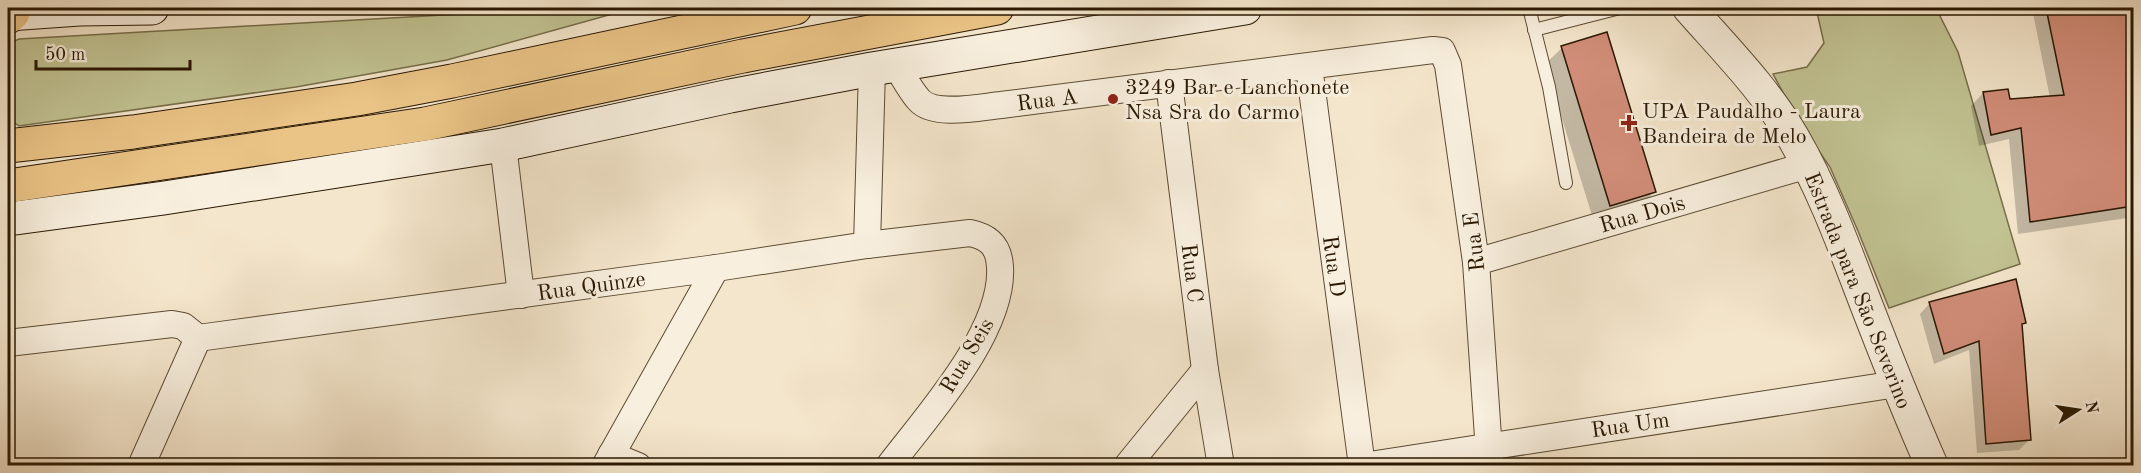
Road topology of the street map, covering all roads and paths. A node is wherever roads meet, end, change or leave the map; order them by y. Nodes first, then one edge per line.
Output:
1 (152, 8) edge
2 (795, 8) edge
3 (997, 8) edge
4 (1245, 8) edge
5 (1529, 8) edge
6 (1620, 8) edge
7 (1689, 8) edge
8 (9, 14) edge
9 (1534, 30) junction
10 (1433, 50) joint
11 (884, 67) junction
12 (1309, 67) junction
13 (1169, 83) junction
14 (9, 145) edge
15 (503, 145) junction
16 (1808, 165) junction
17 (1566, 183) dead end
18 (8, 186) edge
19 (8, 219) edge
20 (983, 236) joint
21 (867, 245) junction
22 (1476, 262) junction
23 (716, 268) junction
24 (521, 295) junction
25 (198, 338) junction
26 (8, 343) edge
27 (1205, 370) junction
28 (1897, 384) junction
29 (1489, 455) edge
30 (608, 460) edge
31 (1220, 464) edge
32 (141, 465) edge
33 (638, 465) edge
34 (889, 465) edge
35 (1127, 465) edge
36 (1362, 465) edge
37 (1932, 465) edge

1 - 8 main road
2 - 14 highway
3 - 18 highway
4 - 11 main road
5 - 9 lane
6 - 9 lane
7 - 16 street, Estrada para São Severino
9 - 17 lane
10 - 12 street, Rua A
10 - 22 street, Rua E
11 - 13 street, Rua A
11 - 15 main road
11 - 21 street
12 - 13 street, Rua A
12 - 36 street, Rua D
13 - 27 street, Rua C
15 - 19 main road
15 - 24 street
16 - 22 street, Rua Dois
16 - 28 street, Estrada para São Severino
20 - 21 street, Rua Quinze
20 - 34 street, Rua Seis
21 - 23 street, Rua Quinze
22 - 29 street, Rua E
23 - 24 street, Rua Quinze
23 - 30 street
24 - 25 street, Rua Quinze
25 - 26 street
25 - 32 street
27 - 31 street, Rua C
27 - 35 street
28 - 29 street, Rua Um
28 - 37 street, Estrada para São Severino
29 - 36 street, Rua Um
30 - 33 street

